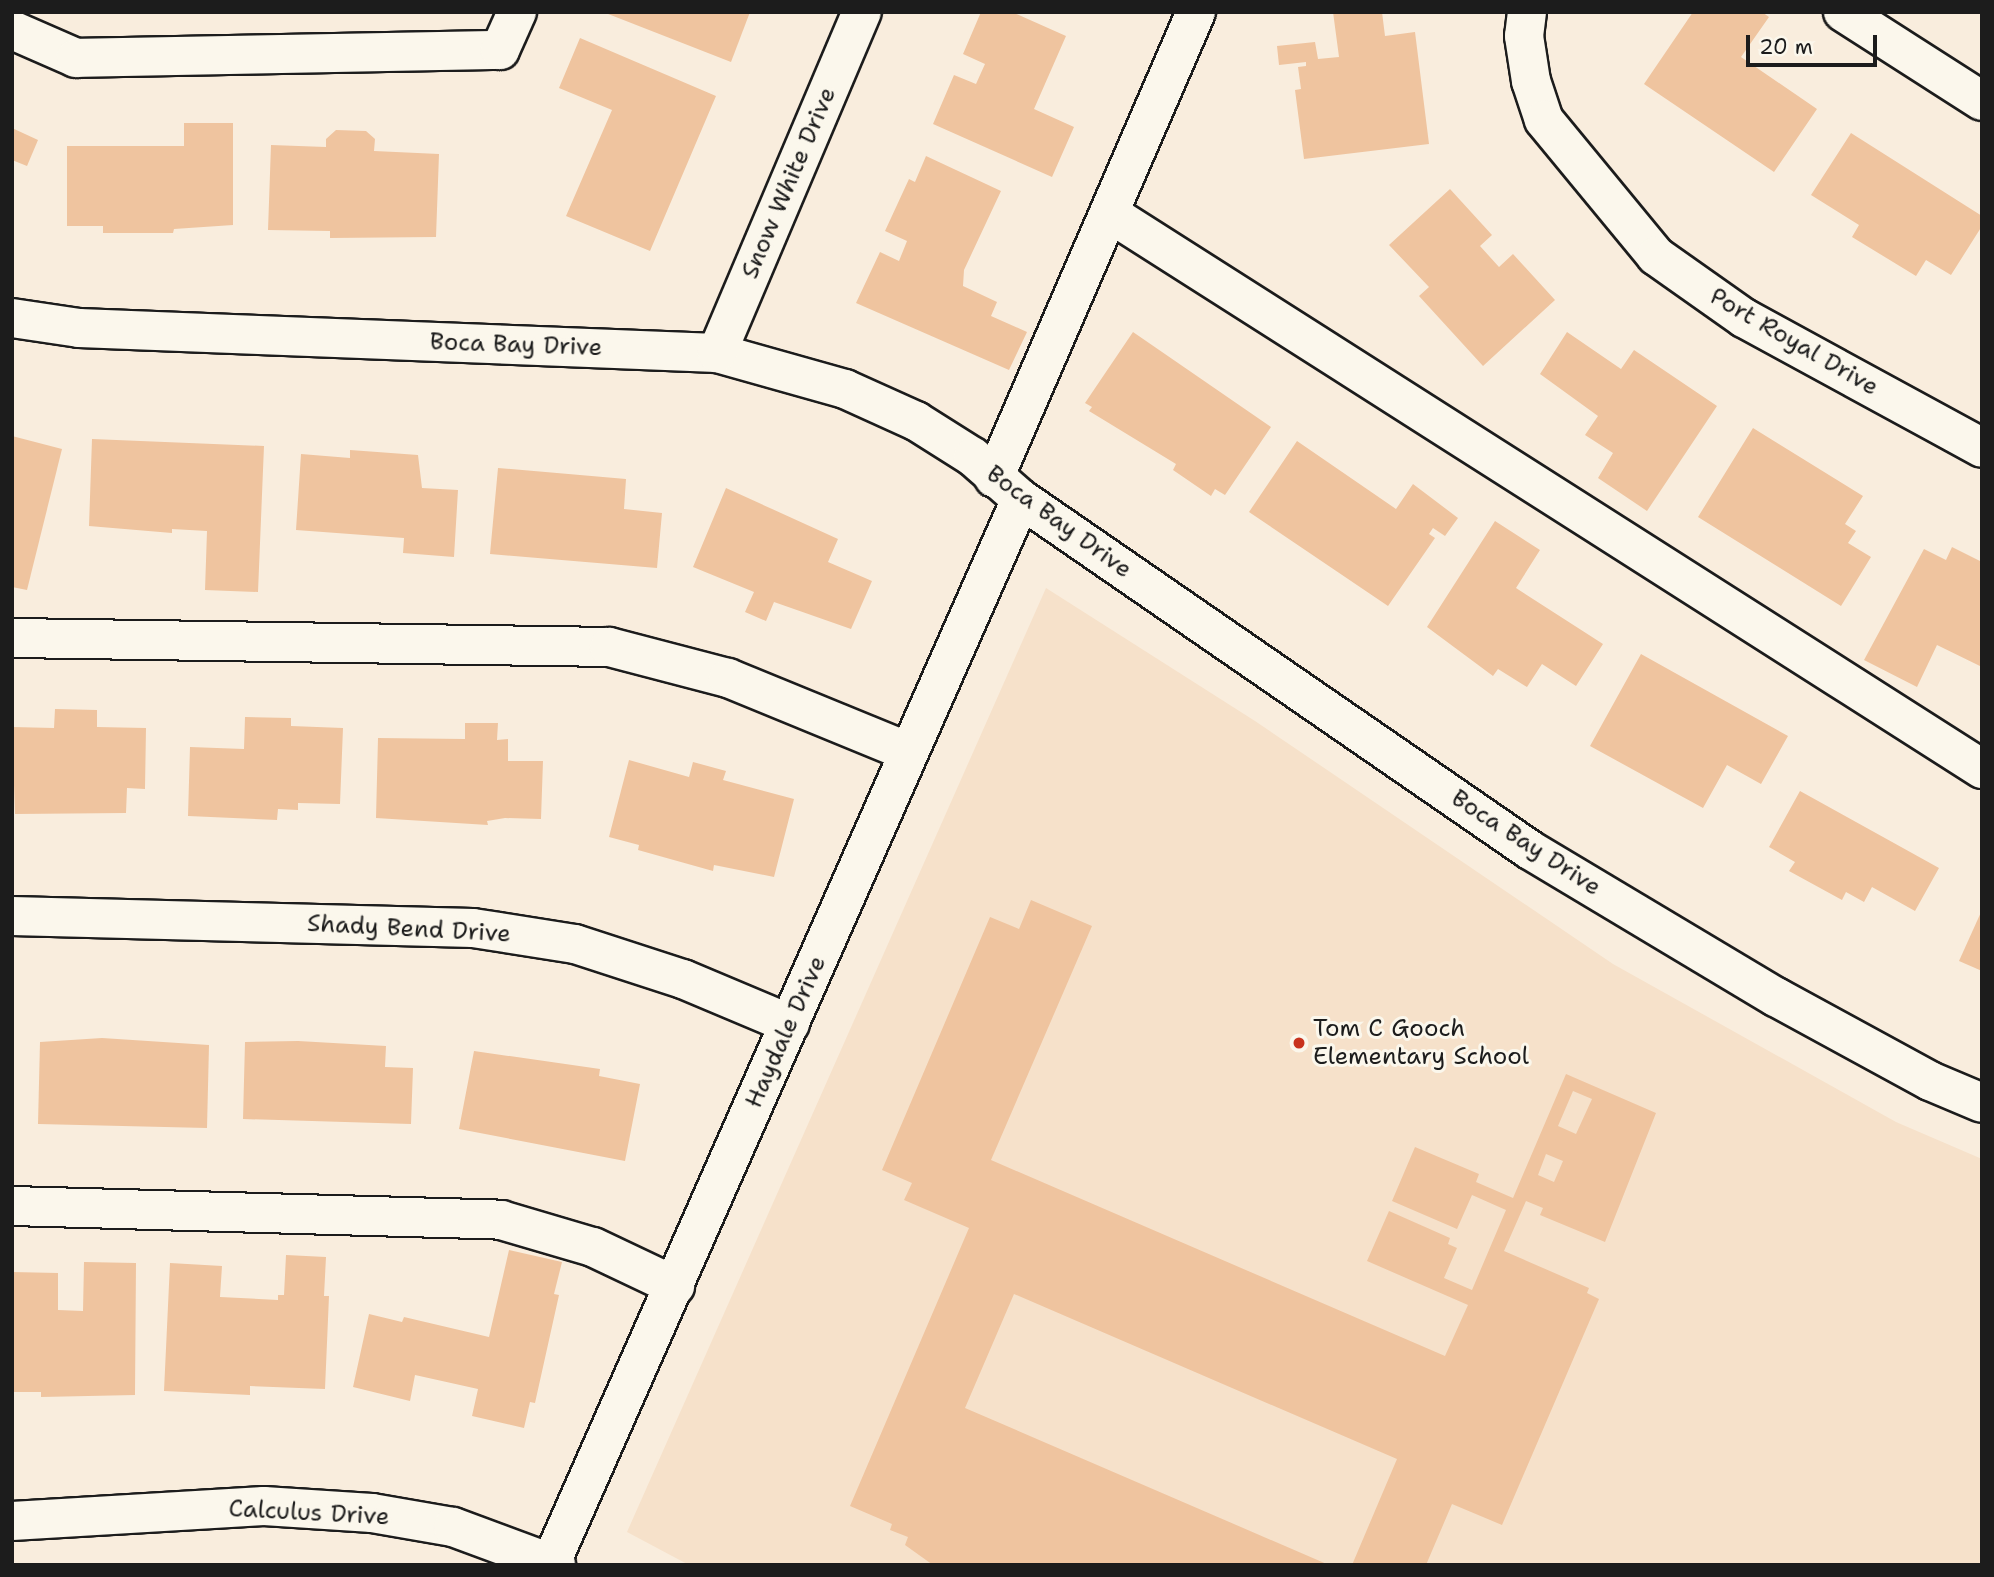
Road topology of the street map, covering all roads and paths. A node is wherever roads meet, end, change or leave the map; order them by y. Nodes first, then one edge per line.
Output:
1 (517, 12) edge
2 (862, 12) edge
3 (1196, 12) edge
4 (1527, 12) edge
5 (1843, 12) edge
6 (12, 30) edge
7 (1982, 101) edge
8 (1109, 214) junction
9 (12, 318) edge
10 (717, 353) junction
11 (1982, 448) edge
12 (1008, 488) junction
13 (12, 638) edge
14 (908, 752) junction
15 (1982, 769) edge
16 (12, 916) edge
17 (790, 1024) junction
18 (1982, 1103) edge
19 (12, 1206) edge
20 (675, 1286) junction
21 (12, 1521) edge
22 (553, 1564) edge

1 - 6 street
2 - 10 street, Snow White Drive
3 - 8 street, Haydale Drive
4 - 11 street, Port Royal Drive
5 - 7 street
8 - 12 street, Haydale Drive
8 - 15 street
9 - 10 street, Boca Bay Drive
10 - 12 street, Boca Bay Drive
12 - 14 street, Haydale Drive
12 - 18 street, Boca Bay Drive
13 - 14 street
14 - 17 street, Haydale Drive
16 - 17 street, Shady Bend Drive
17 - 20 street, Haydale Drive
19 - 20 street
20 - 22 street, Haydale Drive
21 - 22 street, Calculus Drive

